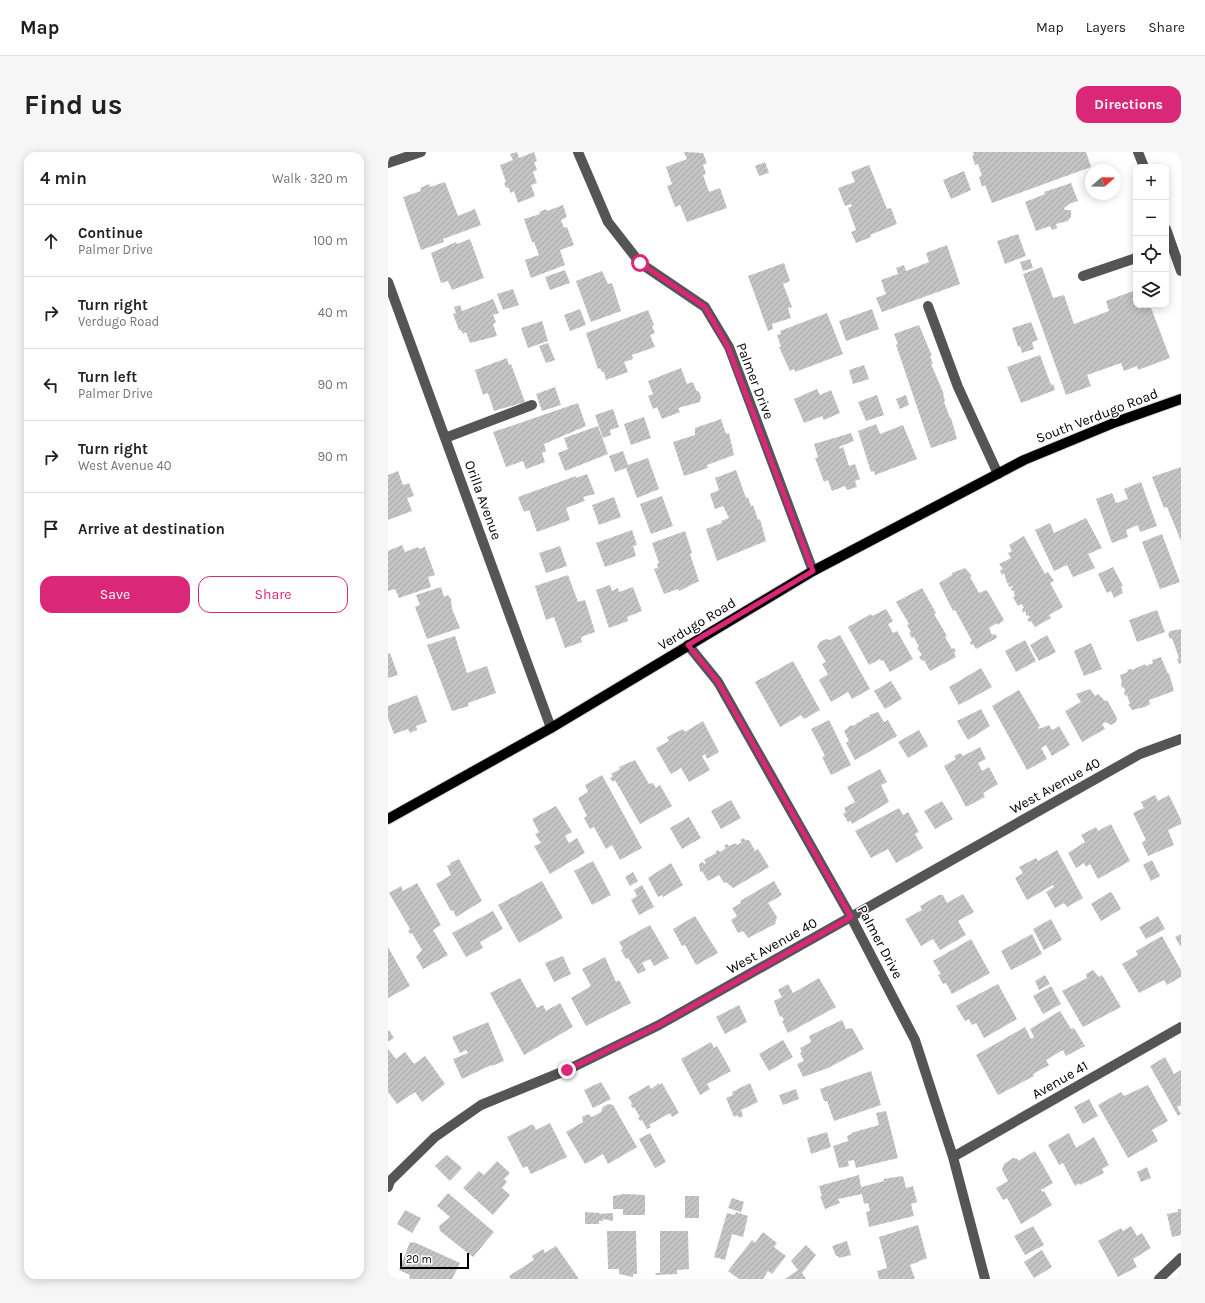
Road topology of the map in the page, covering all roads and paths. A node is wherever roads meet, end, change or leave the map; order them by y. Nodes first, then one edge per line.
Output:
1 (421, 152) edge
2 (578, 152) edge
3 (1138, 152) edge
4 (388, 163) edge
5 (1143, 164) edge
6 (1169, 247) edge
7 (1133, 259) edge
8 (1181, 271) edge
9 (1083, 276) dead end
10 (388, 282) edge
11 (928, 306) dead end
12 (1181, 399) edge
13 (532, 405) dead end
14 (445, 438) junction
15 (1024, 460) joint
16 (998, 474) junction
17 (813, 571) junction
18 (688, 645) junction
19 (551, 728) junction
20 (1181, 739) edge
21 (388, 819) edge
22 (851, 917) junction
23 (1181, 1027) edge
24 (953, 1157) junction
25 (389, 1183) edge
26 (1181, 1258) edge
27 (985, 1279) edge
28 (1159, 1279) edge

1 - 4 street
2 - 17 street, Palmer Drive
3 - 5 street
6 - 8 street
7 - 9 street
10 - 14 street, Orilla Avenue
11 - 16 street
12 - 15 main road, South Verdugo Road
13 - 14 street
14 - 19 street, Orilla Avenue
15 - 16 main road, Verdugo Road
16 - 17 main road, Verdugo Road
17 - 18 main road, Verdugo Road
18 - 19 main road, Verdugo Road
18 - 22 street, Palmer Drive
19 - 21 main road, Verdugo Road
20 - 22 street, West Avenue 40
22 - 24 street, Palmer Drive
22 - 25 street, West Avenue 40
23 - 24 street, Avenue 41
24 - 27 street, Palmer Drive
26 - 28 street

